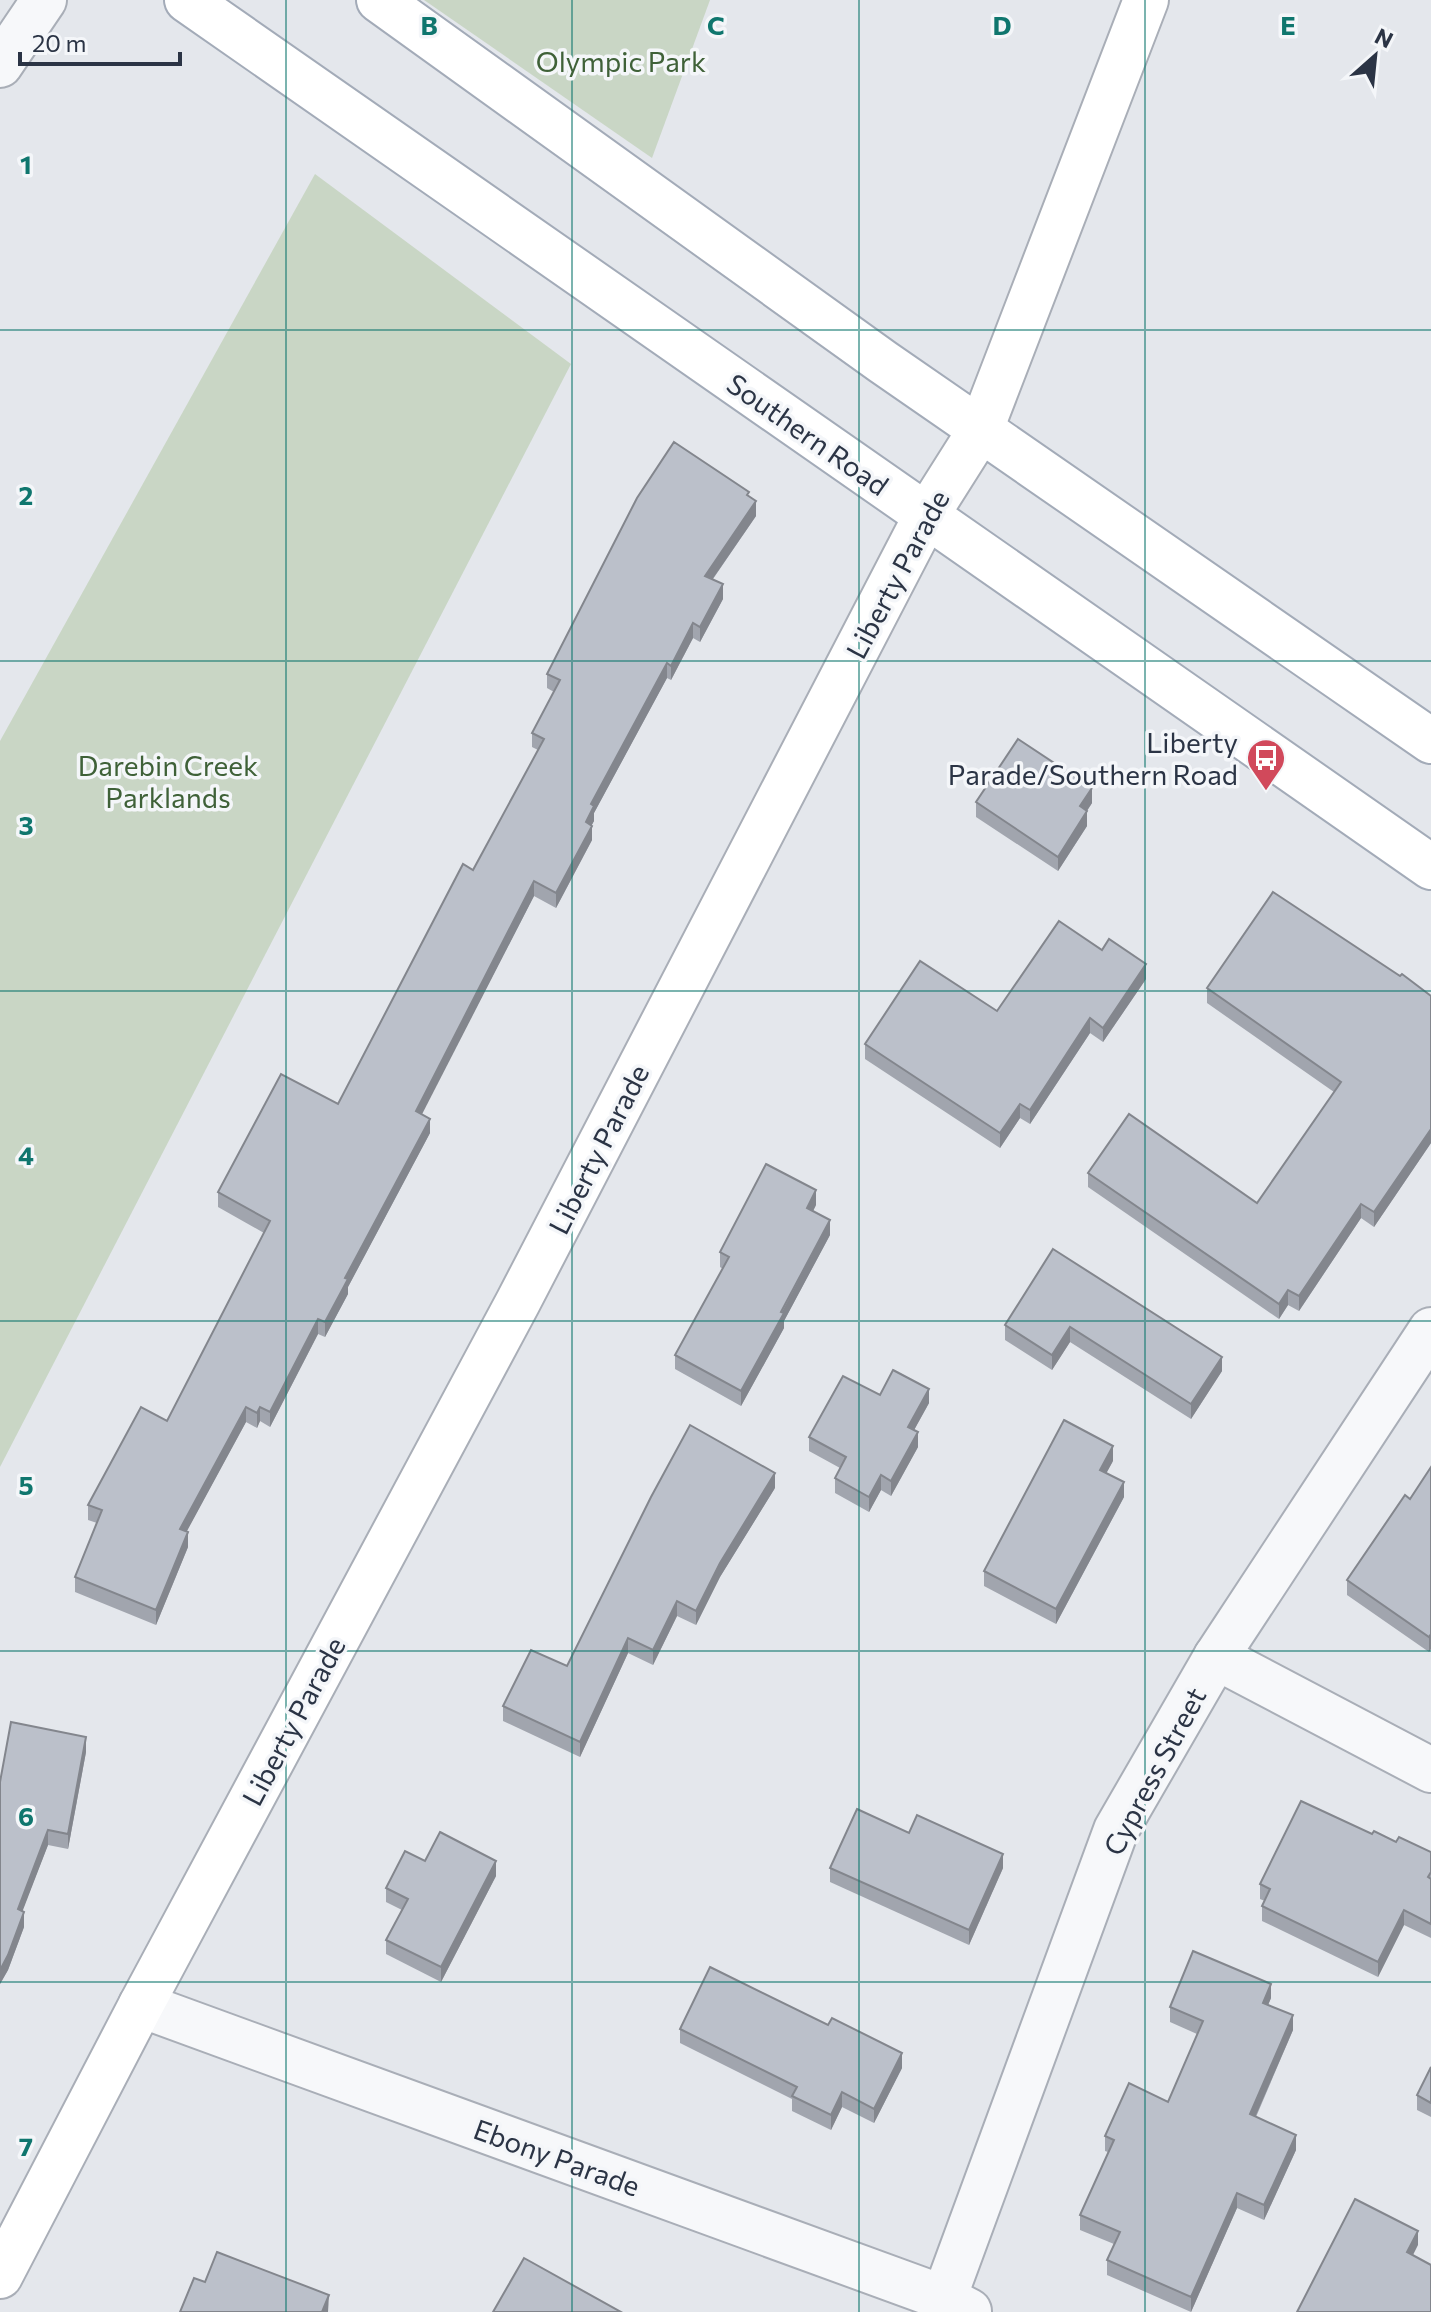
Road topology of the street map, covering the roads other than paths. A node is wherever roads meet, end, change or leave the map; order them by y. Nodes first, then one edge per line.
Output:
1 (44, 0) edge
2 (187, 0) edge
3 (379, 0) edge
4 (1146, 0) edge
5 (0, 65) edge
6 (981, 429) junction
7 (926, 516) junction
8 (1431, 741) edge
9 (1431, 867) edge
10 (1431, 1330) edge
11 (1216, 1657) junction
12 (1431, 1770) edge
13 (141, 2005) junction
14 (0, 2276) edge
15 (957, 2305) edge

1 - 5 street
2 - 7 main road, Southern Road
3 - 6 main road
4 - 6 main road, Liberty Parade
6 - 7 main road, Liberty Parade
6 - 8 main road
7 - 9 main road, Southern Road
7 - 13 main road, Liberty Parade
10 - 11 street, Cypress Street
11 - 12 street
11 - 15 street, Cypress Street
13 - 14 main road, Liberty Parade
13 - 15 street, Ebony Parade

